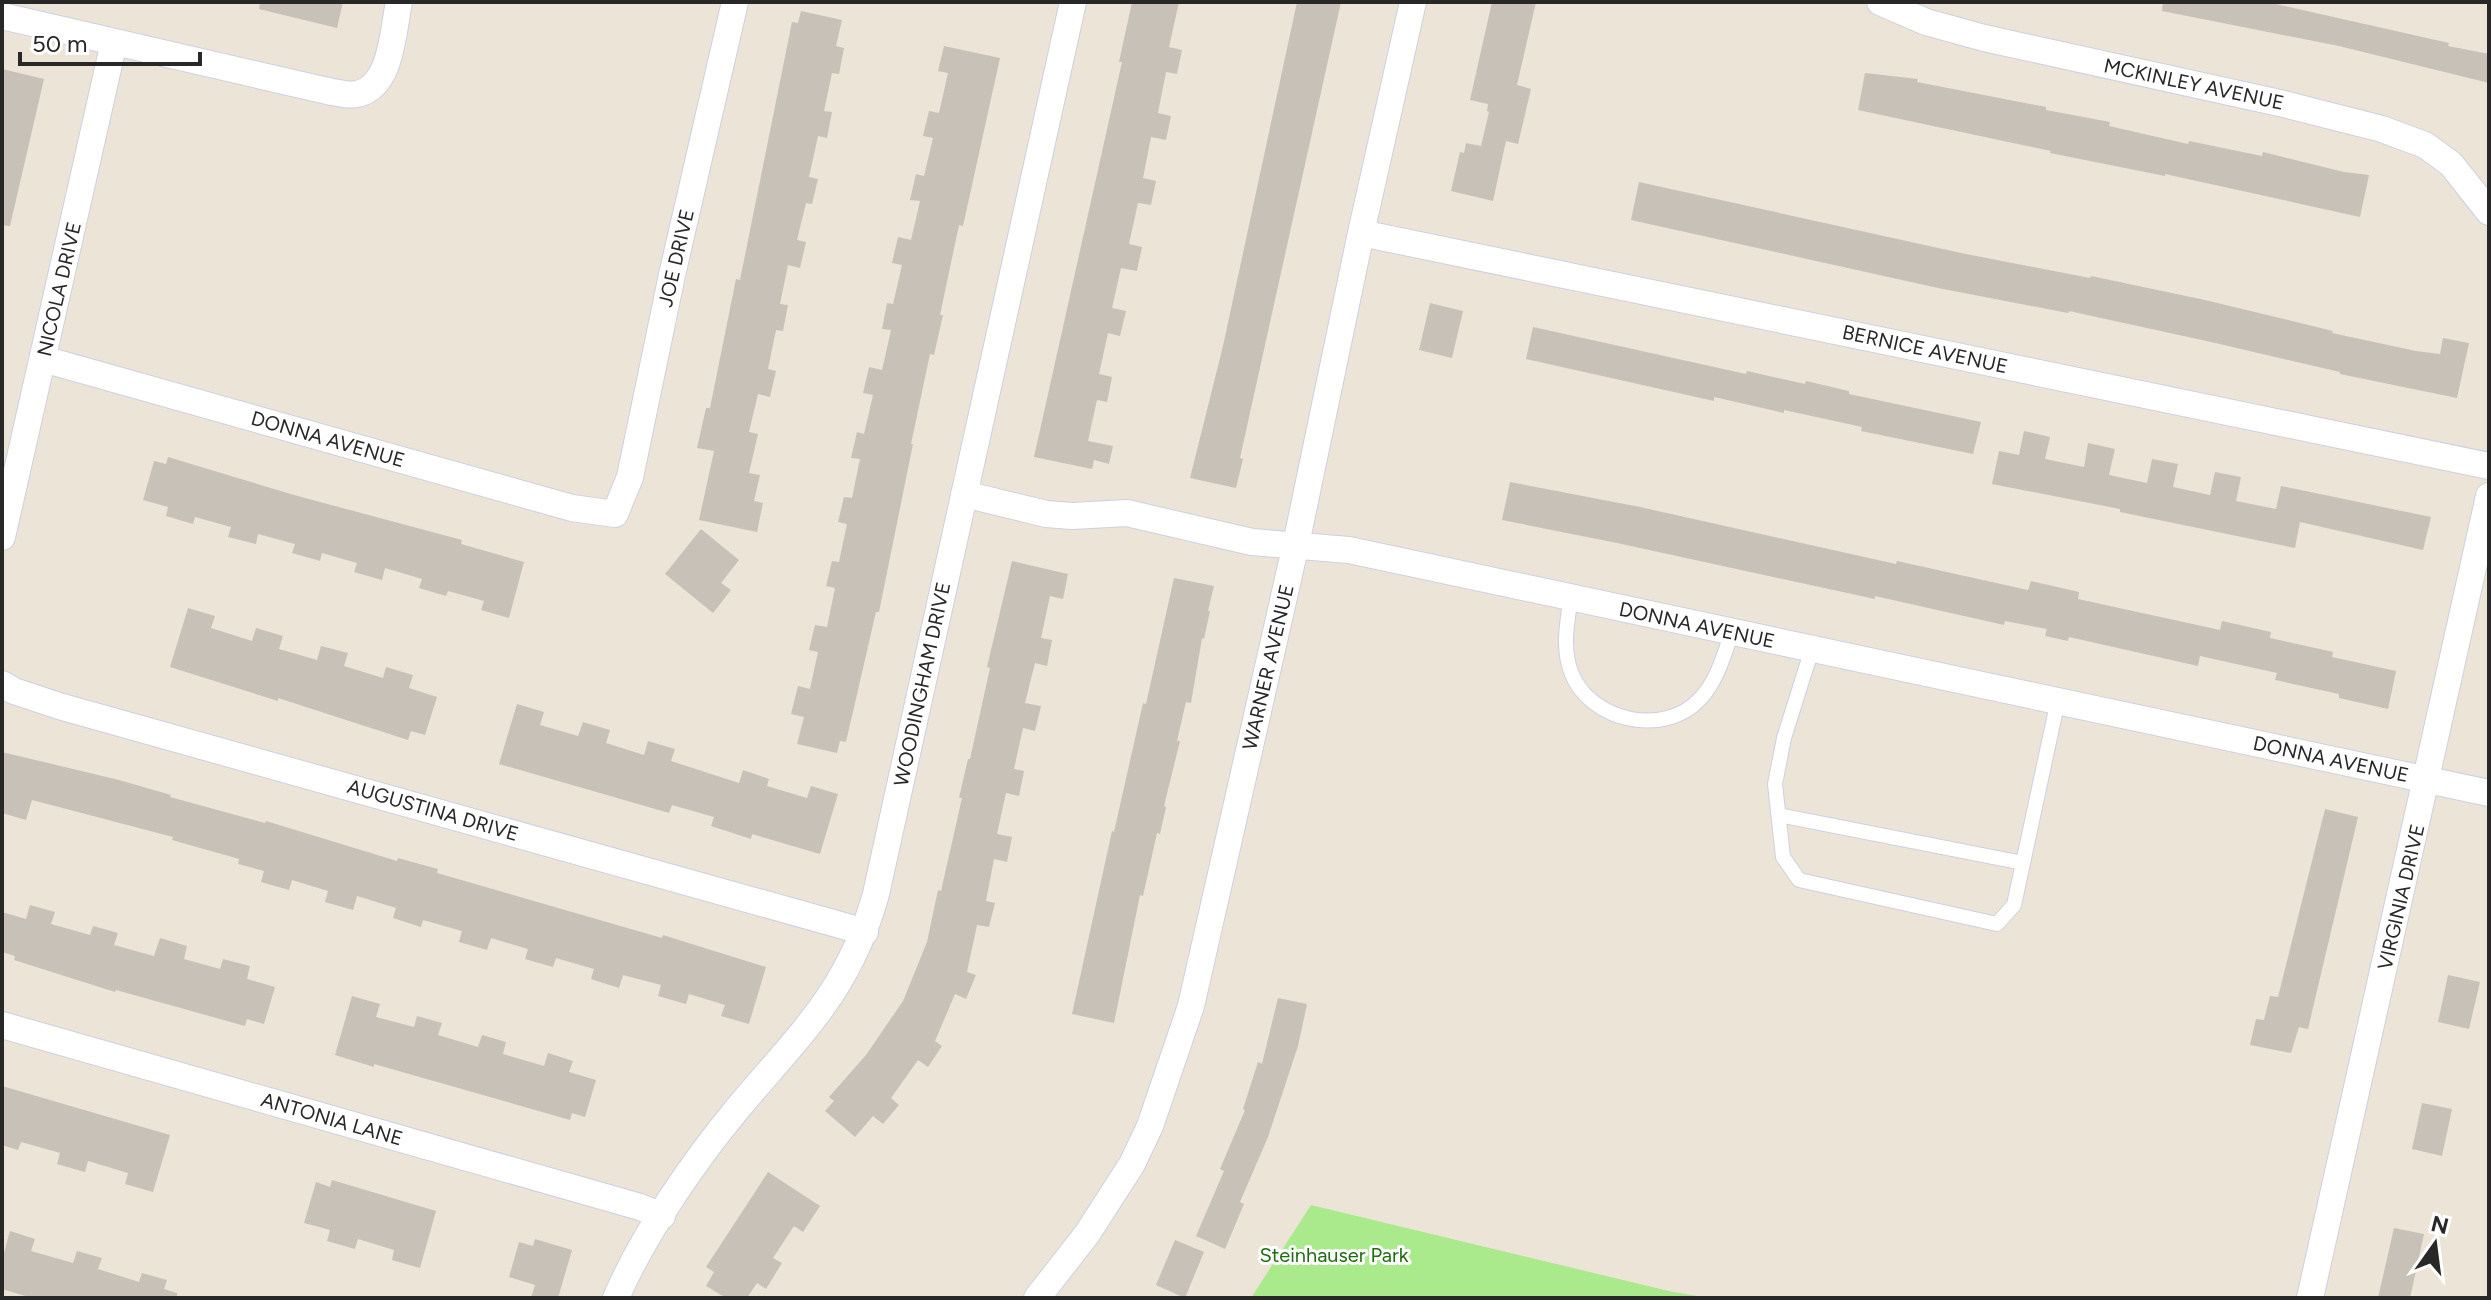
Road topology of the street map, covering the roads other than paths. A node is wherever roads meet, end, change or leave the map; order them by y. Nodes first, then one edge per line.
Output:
1 (399, 2) edge
2 (735, 2) edge
3 (1073, 2) edge
4 (1413, 2) edge
5 (1880, 2) edge
6 (2, 16) edge
7 (114, 42) junction
8 (2488, 209) edge
9 (1361, 233) junction
10 (43, 359) junction
11 (2489, 466) edge
12 (964, 494) junction
13 (2489, 496) edge
14 (615, 514) joint
15 (2, 537) edge
16 (1296, 544) junction
17 (1571, 598) junction
18 (1732, 632) junction
19 (1812, 649) junction
20 (2, 684) edge
21 (2058, 700) junction
22 (2428, 779) junction
23 (2489, 793) edge
24 (1779, 815) junction
25 (2023, 863) junction
26 (865, 932) junction
27 (2, 1025) edge
28 (662, 1216) junction
29 (616, 1298) edge
30 (1037, 1298) edge
31 (2310, 1298) edge

1 - 7 street
2 - 14 street, JOE DRIVE
3 - 12 street, WOODINGHAM DRIVE
4 - 9 street, WARNER AVENUE
5 - 8 street, MCKINLEY AVENUE
6 - 7 street
7 - 10 street, NICOLA DRIVE
9 - 11 street, BERNICE AVENUE
9 - 16 street, WARNER AVENUE
10 - 14 street, DONNA AVENUE
10 - 15 street, NICOLA DRIVE
12 - 16 street, DONNA AVENUE
12 - 26 street, WOODINGHAM DRIVE
13 - 22 street, VIRGINIA DRIVE
16 - 17 street, DONNA AVENUE
16 - 30 street, WARNER AVENUE
17 - 18 street, DONNA AVENUE
17 - 18 lane
18 - 19 street, DONNA AVENUE
19 - 21 street, DONNA AVENUE
19 - 24 lane
20 - 26 street, AUGUSTINA DRIVE
21 - 22 street, DONNA AVENUE
21 - 25 lane
22 - 23 street, DONNA AVENUE
22 - 31 street, VIRGINIA DRIVE
24 - 25 lane
24 - 25 lane
26 - 28 street, WOODINGHAM DRIVE
27 - 28 street, ANTONIA LANE
28 - 29 street, WOODINGHAM DRIVE

